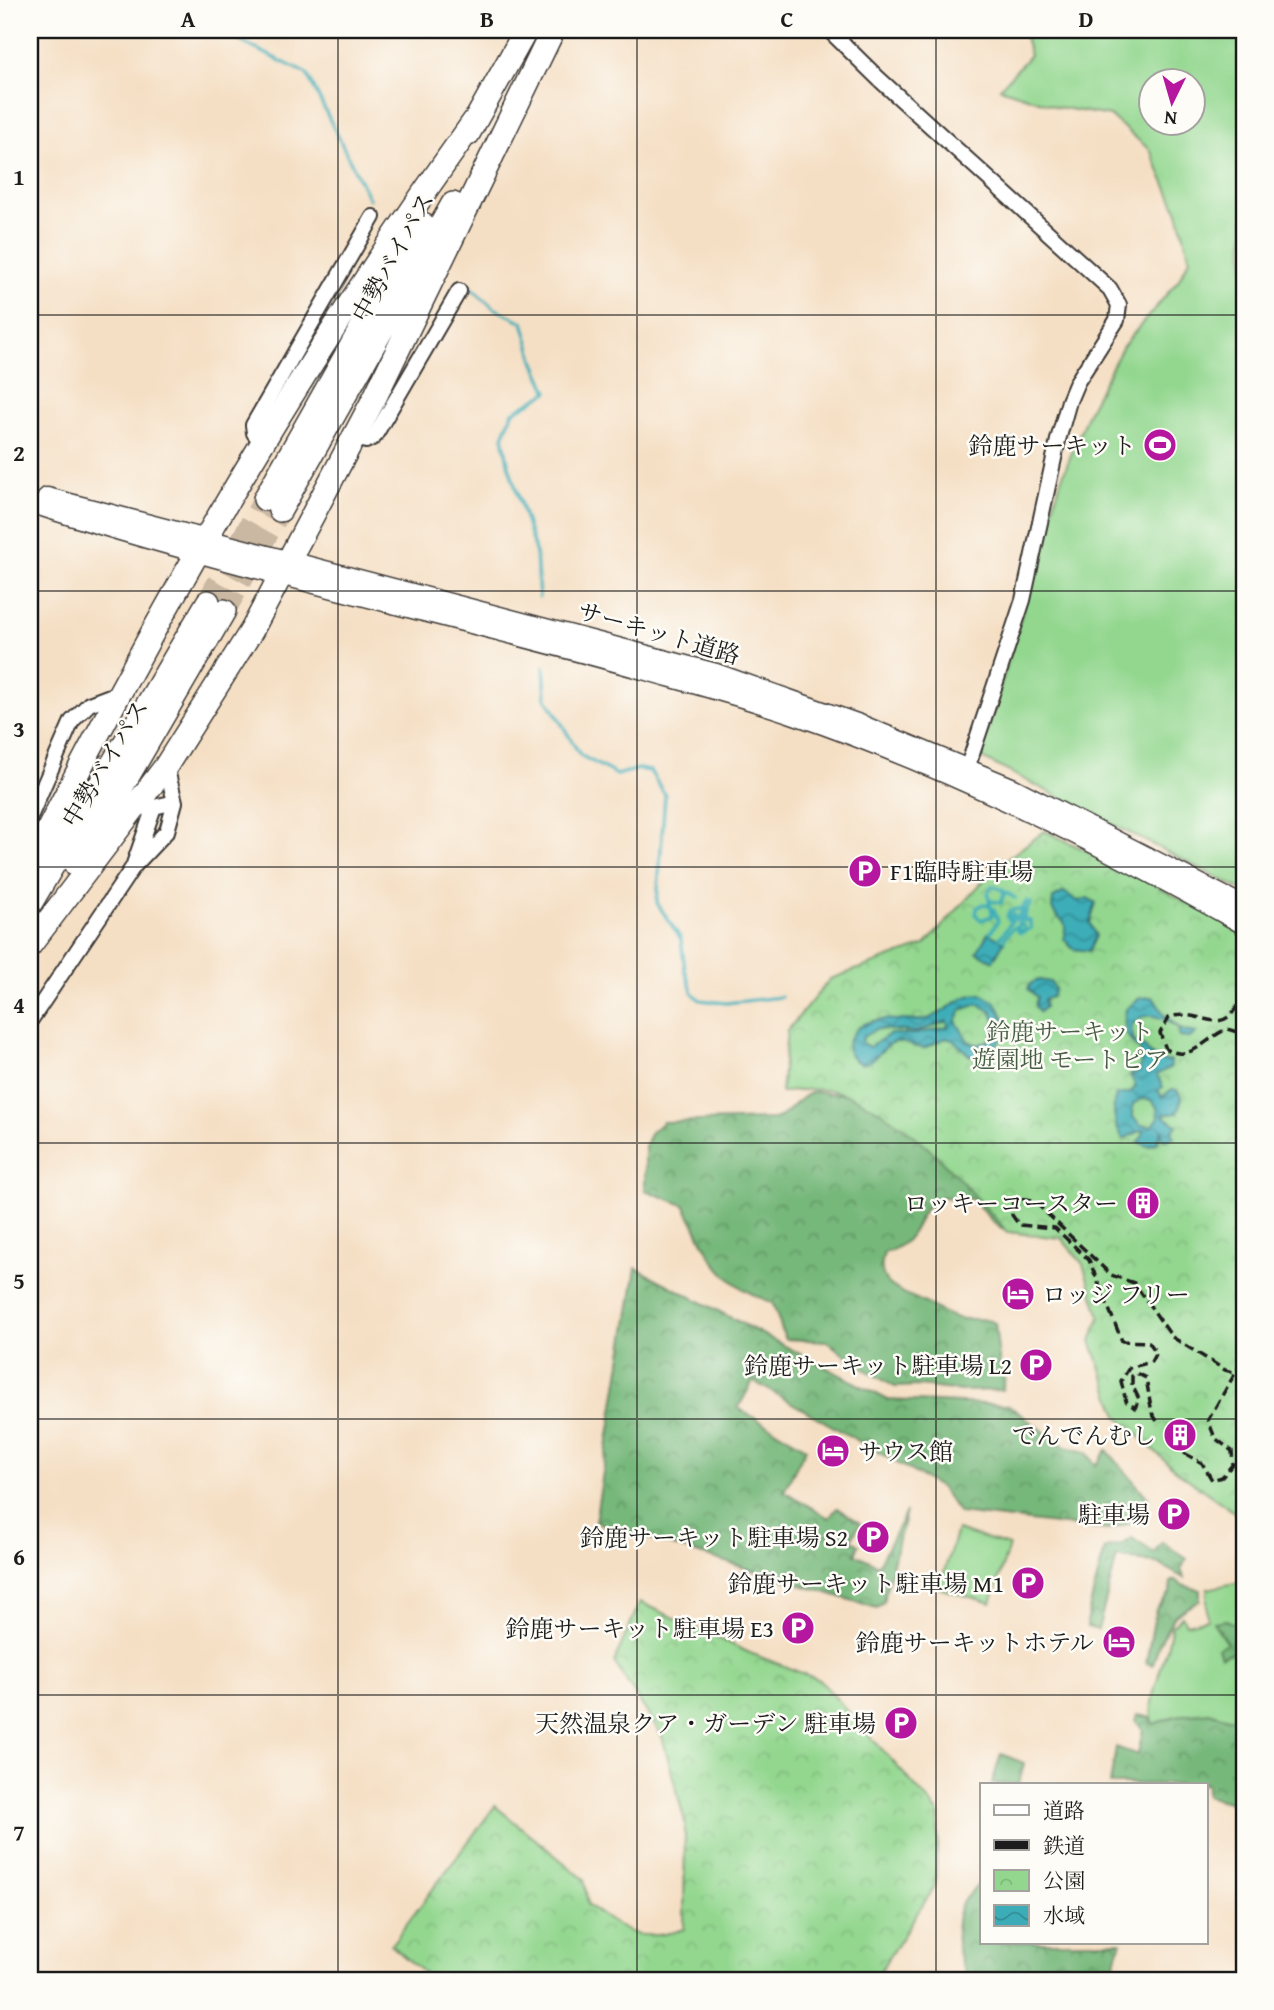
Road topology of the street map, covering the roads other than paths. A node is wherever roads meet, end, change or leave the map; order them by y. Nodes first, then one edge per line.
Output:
1 (526, 30) edge
2 (551, 30) edge
3 (829, 30) edge
4 (475, 120) junction
5 (373, 217) dead end
6 (459, 291) dead end
7 (355, 438) junction
8 (261, 442) junction
9 (30, 491) edge
10 (30, 503) edge
11 (203, 546) junction
12 (284, 567) junction
13 (118, 693) junction
14 (166, 766) junction
15 (965, 775) junction
16 (175, 802) junction
17 (30, 817) edge
18 (30, 866) edge
19 (133, 867) junction
20 (30, 904) edge
21 (1244, 906) edge
22 (1244, 925) edge
23 (30, 943) edge
24 (30, 1021) edge

1 - 4 highway, 中勢バイパス
2 - 4 highway, 中勢バイパス
2 - 7 highway
3 - 15 street
4 - 8 highway
5 - 8 street
6 - 7 street
7 - 12 highway
8 - 11 highway
9 - 11 street
10 - 11 street
11 - 12 street, サーキット道路
11 - 13 highway
12 - 14 highway
12 - 15 street, サーキット道路
13 - 17 street
13 - 18 highway
14 - 16 street
14 - 23 highway
15 - 21 street, サーキット道路
15 - 22 street, サーキット道路
16 - 19 street
16 - 19 street
19 - 24 street
20 - 23 highway, 中勢バイパス

